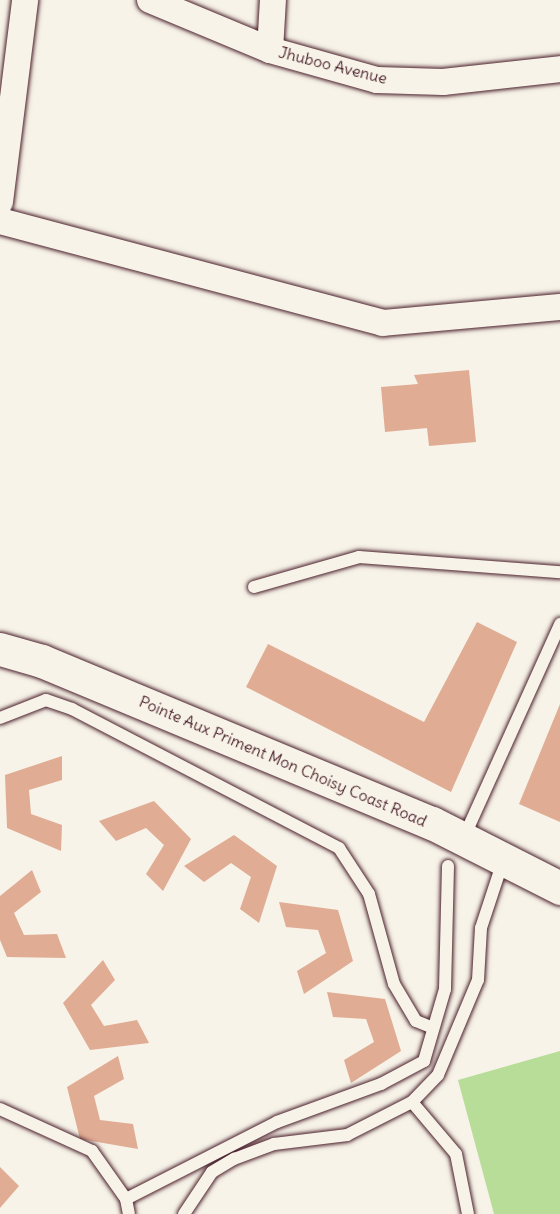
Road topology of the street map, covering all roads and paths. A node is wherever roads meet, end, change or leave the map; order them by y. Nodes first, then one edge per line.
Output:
1 (25, 0) edge
2 (150, 0) edge
3 (273, 0) edge
4 (270, 50) junction
5 (560, 69) edge
6 (0, 202) edge
7 (0, 221) edge
8 (560, 307) edge
9 (560, 572) edge
10 (255, 587) dead end
11 (560, 624) edge
12 (0, 649) edge
13 (0, 718) edge
14 (470, 826) dead end
15 (504, 859) junction
16 (448, 867) dead end
17 (560, 888) edge
18 (434, 1028) junction
19 (412, 1102) junction
20 (0, 1108) edge
21 (126, 1199) junction
22 (129, 1214) edge
23 (184, 1214) edge
24 (468, 1214) edge

1 - 6 street
2 - 4 street, Jhuboo Avenue
3 - 4 street
4 - 5 street, Jhuboo Avenue
7 - 8 street
9 - 10 lane
11 - 14 lane
12 - 15 main road, Pointe Aux Priment Mon Choisy Coast Road
13 - 18 lane
15 - 17 main road, Pointe Aux Priment Mon Choisy Coast Road
15 - 19 lane
16 - 18 lane
18 - 21 lane
19 - 23 lane
19 - 24 lane
20 - 21 lane
21 - 22 lane

